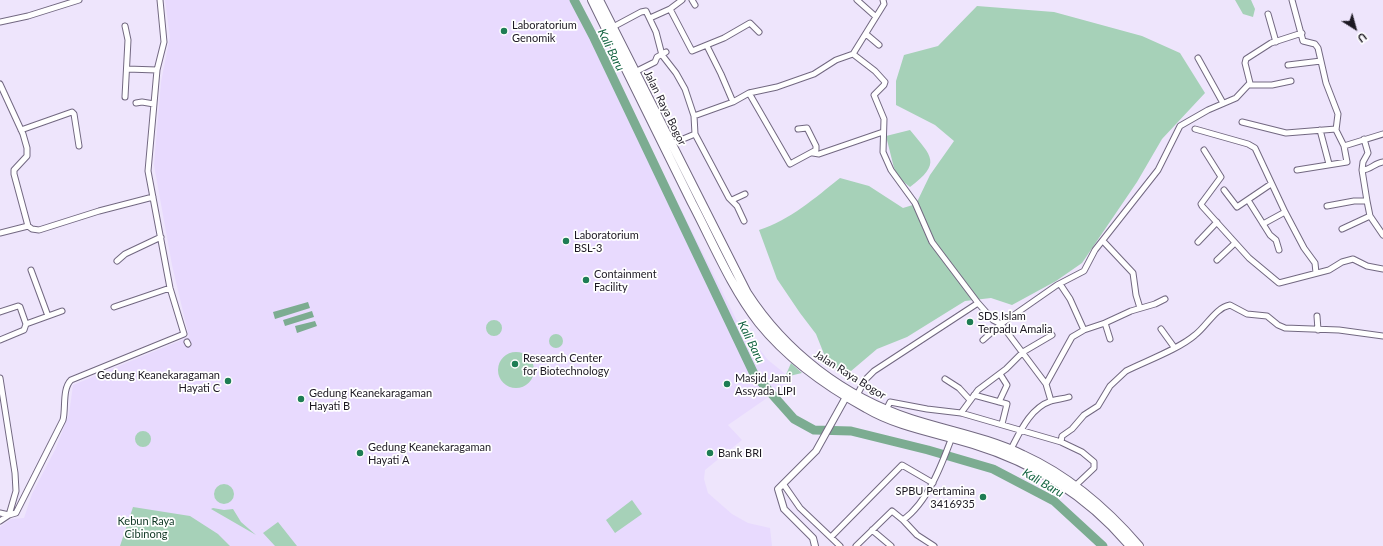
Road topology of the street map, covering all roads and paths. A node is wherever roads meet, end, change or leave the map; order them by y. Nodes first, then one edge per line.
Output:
1 (79, 0) edge
2 (160, 0) edge
3 (592, 0) edge
4 (599, 0) edge
5 (682, 0) edge
6 (692, 0) edge
7 (857, 0) edge
8 (882, 0) edge
9 (1292, 0) edge
10 (695, 5) dead end
11 (670, 9) junction
12 (1268, 14) dead end
13 (875, 16) junction
14 (650, 18) junction
15 (0, 22) edge
16 (125, 26) dead end
17 (613, 27) junction
18 (758, 32) dead end
19 (1302, 33) junction
20 (866, 34) junction
21 (1276, 42) junction
22 (879, 45) dead end
23 (707, 46) junction
24 (664, 53) junction
25 (853, 54) junction
26 (1198, 58) dead end
27 (1321, 61) junction
28 (1288, 65) dead end
29 (127, 69) junction
30 (158, 70) junction
31 (635, 72) junction
32 (1291, 81) dead end
33 (0, 84) edge
34 (1250, 85) junction
35 (749, 93) junction
36 (2, 94) edge
37 (125, 97) dead end
38 (733, 102) junction
39 (136, 103) dead end
40 (1224, 103) junction
41 (154, 104) junction
42 (694, 116) junction
43 (1242, 122) dead end
44 (798, 129) dead end
45 (1195, 129) dead end
46 (1336, 129) junction
47 (21, 130) junction
48 (1320, 130) junction
49 (883, 132) junction
50 (695, 134) junction
51 (1383, 134) edge
52 (1364, 139) junction
53 (671, 144) junction
54 (79, 146) dead end
55 (1344, 146) junction
56 (1204, 150) dead end
57 (813, 153) junction
58 (672, 154) junction
59 (1383, 162) edge
60 (1329, 164) junction
61 (1297, 170) dead end
62 (1362, 170) junction
63 (1271, 184) junction
64 (1224, 190) dead end
65 (745, 194) dead end
66 (154, 197) junction
67 (732, 200) junction
68 (1248, 200) junction
69 (1367, 201) junction
70 (1327, 206) dead end
71 (1285, 212) junction
72 (1370, 216) junction
73 (744, 221) dead end
74 (1217, 222) junction
75 (1263, 224) junction
76 (28, 226) junction
77 (1342, 229) dead end
78 (0, 233) edge
79 (1383, 235) edge
80 (161, 238) junction
81 (1103, 241) junction
82 (1198, 242) dead end
83 (1235, 243) junction
84 (1279, 250) dead end
85 (1217, 260) dead end
86 (117, 261) dead end
87 (1383, 268) edge
88 (31, 270) dead end
89 (1316, 273) junction
90 (1060, 284) junction
91 (170, 288) junction
92 (1165, 299) dead end
93 (978, 303) junction
94 (114, 307) dead end
95 (1140, 308) junction
96 (62, 311) dead end
97 (0, 312) edge
98 (48, 316) junction
99 (1317, 316) dead end
100 (1105, 323) junction
101 (26, 324) junction
102 (1001, 324) junction
103 (1161, 329) dead end
104 (1084, 330) junction
105 (1318, 330) junction
106 (1052, 335) dead end
107 (1383, 336) edge
108 (1110, 339) dead end
109 (0, 340) edge
110 (983, 340) dead end
111 (1174, 347) junction
112 (1022, 352) junction
113 (1000, 374) junction
114 (0, 378) edge
115 (944, 379) dead end
116 (1046, 384) junction
117 (857, 395) junction
118 (974, 395) junction
119 (846, 397) junction
120 (1069, 397) dead end
121 (970, 400) junction
122 (1050, 401) junction
123 (999, 402) junction
124 (886, 410) junction
125 (961, 413) junction
126 (1002, 424) junction
127 (1022, 430) junction
128 (951, 439) junction
129 (1061, 442) junction
130 (1011, 449) junction
131 (933, 483) junction
132 (1065, 483) junction
133 (784, 485) junction
134 (1075, 486) junction
135 (0, 513) edge
136 (10, 515) junction
137 (903, 520) junction
138 (0, 521) edge
139 (872, 530) junction
140 (831, 537) junction
141 (815, 546) edge
142 (840, 546) edge
143 (856, 546) edge
144 (892, 546) edge
145 (934, 546) edge
146 (1130, 546) edge
147 (1139, 546) edge

1 - 15 street
2 - 30 street
3 - 58 highway, Jalan Raya Bogor
4 - 17 highway, Jalan Raya Bogor
5 - 11 street
6 - 10 street
7 - 13 street
8 - 13 street
9 - 19 street
11 - 14 street
11 - 23 street
12 - 21 street
13 - 20 street
14 - 17 street
14 - 24 street
16 - 29 street
17 - 31 highway, Jalan Raya Bogor
18 - 23 street
19 - 21 street
19 - 27 street
20 - 22 street
20 - 25 street
21 - 34 street
23 - 38 street
24 - 31 street
24 - 42 street
25 - 35 street
25 - 49 street
26 - 40 street
27 - 28 street
27 - 46 street
29 - 30 street
29 - 37 street
30 - 41 street
31 - 53 highway, Jalan Raya Bogor
32 - 34 street
33 - 36 street
34 - 40 street
35 - 38 street
35 - 57 street
36 - 47 street
38 - 42 street
39 - 41 street
40 - 81 street
41 - 66 street
42 - 50 street
43 - 48 street
44 - 57 street
45 - 63 street
46 - 48 street
46 - 55 street
47 - 54 street
47 - 76 street
48 - 60 street
49 - 57 street
49 - 93 street
50 - 53 street
50 - 67 street
51 - 52 street
52 - 55 street
52 - 62 street
53 - 58 highway, Jalan Raya Bogor
55 - 60 street
56 - 74 street
58 - 117 highway, Jalan Raya Bogor
58 - 119 highway, Jalan Raya Bogor
59 - 62 street
60 - 61 street
62 - 69 street
63 - 68 street
63 - 71 street
64 - 68 street
65 - 67 street
66 - 76 street
66 - 80 street
67 - 73 street
68 - 75 street
69 - 70 street
69 - 72 street
71 - 75 street
71 - 89 street
72 - 77 street
72 - 79 street
74 - 82 street
74 - 83 street
75 - 84 street
76 - 78 street
80 - 86 street
80 - 91 street
81 - 90 street
81 - 95 street
83 - 85 street
83 - 89 street
87 - 89 street
88 - 98 street
90 - 102 street
90 - 104 street
91 - 94 street
91 - 136 street
92 - 95 street
93 - 102 street
93 - 117 street
95 - 100 street
96 - 98 street
97 - 101 street
98 - 101 street
99 - 105 street
100 - 104 street
100 - 108 street
101 - 109 street
102 - 110 street
102 - 112 street
103 - 111 street
104 - 116 street
105 - 107 street
105 - 111 street
106 - 112 street
111 - 129 street
112 - 113 street
112 - 116 street
113 - 118 street
113 - 123 street
114 - 136 street
115 - 121 street
116 - 122 street
117 - 124 highway, Jalan Raya Bogor
118 - 121 street
118 - 123 street
119 - 128 highway, Jalan Raya Bogor
119 - 133 street
120 - 122 street
121 - 125 street
122 - 127 street
123 - 126 street
124 - 125 street
124 - 128 highway, Jalan Raya Bogor
125 - 126 street
126 - 127 street
127 - 129 street
127 - 130 street
128 - 130 highway, Jalan Raya Bogor
128 - 131 street
128 - 132 highway, Jalan Raya Bogor
129 - 134 street
130 - 132 highway, Jalan Raya Bogor
131 - 137 street
131 - 140 street
132 - 134 highway, Jalan Raya Bogor
132 - 146 highway, Jalan Raya Bogor
133 - 140 street
133 - 141 street
134 - 147 highway, Jalan Raya Bogor
135 - 136 street
136 - 138 street
137 - 139 street
137 - 145 street
139 - 143 street
139 - 144 street
140 - 142 street

